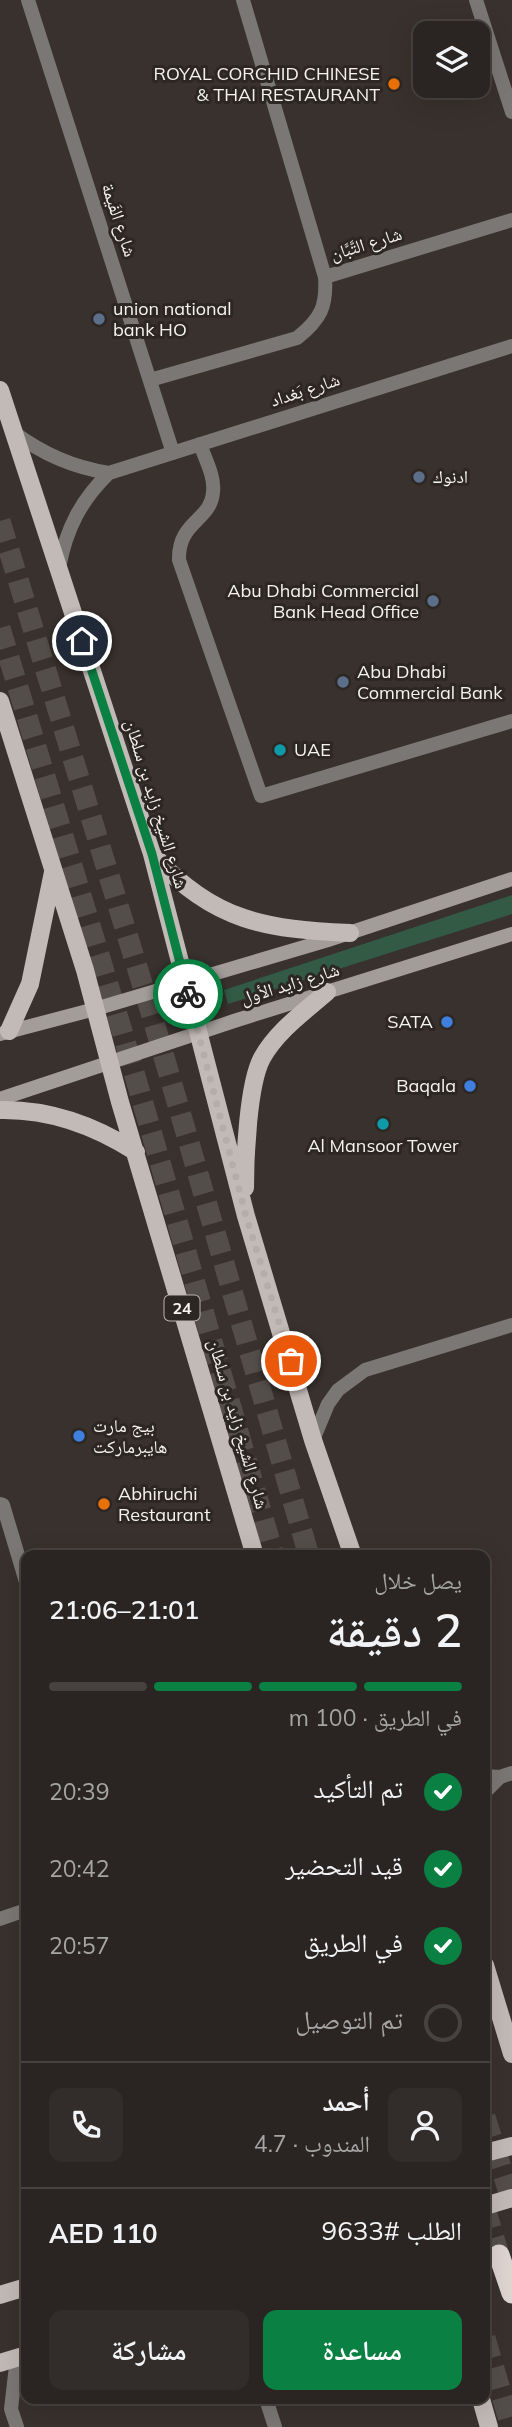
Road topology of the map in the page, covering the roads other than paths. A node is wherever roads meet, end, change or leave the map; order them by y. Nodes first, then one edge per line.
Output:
1 (28, 0) edge
2 (243, 0) edge
3 (476, 0) edge
4 (512, 112) edge
5 (512, 220) edge
6 (325, 276) junction
7 (512, 346) edge
8 (150, 380) junction
9 (0, 390) edge
10 (13, 432) junction
11 (200, 444) junction
12 (173, 453) junction
13 (109, 473) junction
14 (59, 568) junction
15 (0, 701) edge
16 (512, 721) edge
17 (152, 854) junction
18 (54, 868) junction
19 (512, 879) edge
20 (350, 933) junction
21 (509, 938) edge
22 (185, 982) junction
23 (327, 992) junction
24 (95, 1009) junction
25 (4, 1032) edge
26 (198, 1033) junction
27 (110, 1064) junction
28 (0, 1099) edge
29 (0, 1110) edge
30 (136, 1152) junction
31 (246, 1216) junction
32 (512, 1325) edge
33 (313, 1440) junction
34 (0, 1504) edge
35 (253, 1550) edge
36 (351, 1550) edge
37 (21, 1565) edge
38 (21, 1912) edge
39 (0, 1919) edge
40 (490, 1977) edge
41 (490, 1981) edge
42 (512, 2013) edge
43 (512, 2054) edge
44 (512, 2146) edge
45 (490, 2152) edge
46 (499, 2255) tunnel mouth
47 (21, 2289) edge
48 (512, 2293) edge
49 (0, 2295) edge
50 (15, 2358) edge
51 (5, 2404) edge
52 (268, 2404) edge
53 (482, 2404) edge
54 (17, 2427) edge
55 (275, 2427) edge
56 (489, 2427) edge

1 - 8 street, شارع الفَيمة
2 - 6 street
3 - 4 street
5 - 6 street, شارع التَّبَّان
6 - 8 street, شارع التَّبَّان
7 - 11 street, شارع بَغداد
8 - 12 street, شارع الفَيمة
9 - 10 main road, شارع الشيخ زايد بن سلطان
10 - 13 street, شارع بَغداد
10 - 14 main road, شارع الشيخ زايد بن سلطان
11 - 12 street, شارع بَغداد
11 - 16 street
12 - 13 street, شارع بَغداد
13 - 14 street
14 - 17 main road, شارع الشيخ زايد بن سلطان
15 - 18 main road, شارع الشيخ زايد بن سلطان / 24
17 - 20 main road
17 - 22 main road, شارع الشيخ زايد بن سلطان
18 - 24 main road, شارع الشيخ زايد بن سلطان / 24
18 - 25 main road
19 - 20 main road, شارع زايد الأول
20 - 22 main road, شارع زايد الأول
21 - 23 main road, شارع زايد الأول
22 - 24 main road, شارع زايد الأول
22 - 26 main road, شارع الشيخ زايد بن سلطان
23 - 26 main road, شارع زايد الأول
23 - 31 main road
24 - 25 main road, شارع زايد الأول
24 - 27 main road, شارع الشيخ زايد بن سلطان / 24
26 - 27 main road, شارع زايد الأول
26 - 31 main road, شارع الشيخ زايد بن سلطان
27 - 28 main road, شارع زايد الأول
27 - 30 main road, شارع الشيخ زايد بن سلطان / 24
29 - 30 main road
30 - 35 main road, شارع الشيخ زايد بن سلطان / 24
31 - 33 main road, شارع الشيخ زايد بن سلطان
32 - 33 street
33 - 36 main road, شارع الشيخ زايد بن سلطان
34 - 37 street
38 - 39 street
40 - 42 main road
41 - 43 main road
44 - 45 main road
46 - 48 highway
47 - 49 main road
50 - 51 street
51 - 54 street
52 - 55 street
53 - 56 main road

